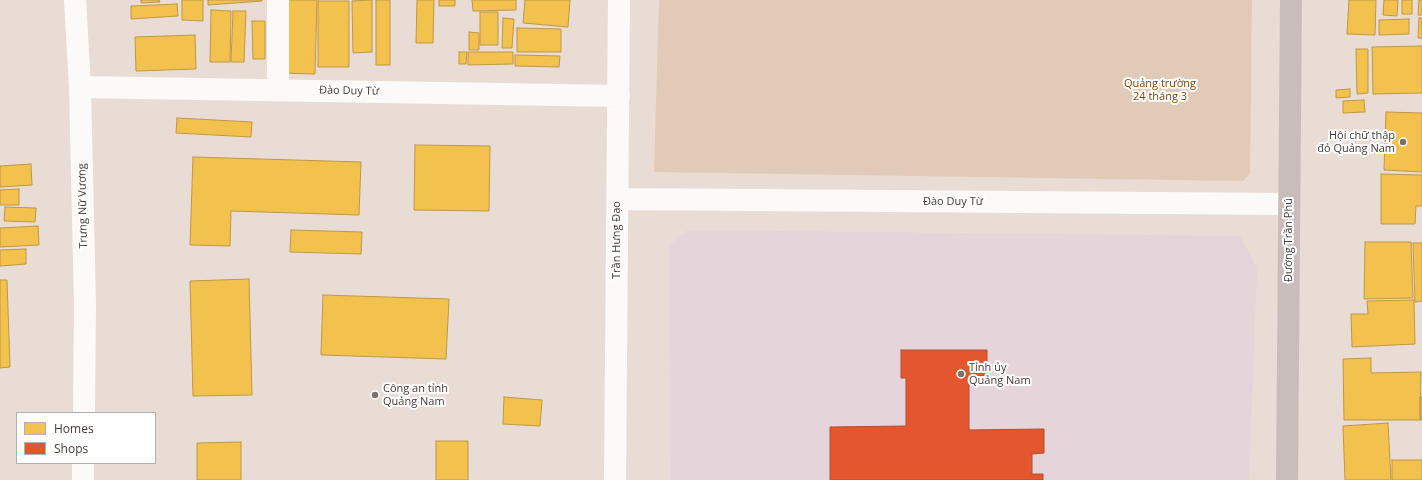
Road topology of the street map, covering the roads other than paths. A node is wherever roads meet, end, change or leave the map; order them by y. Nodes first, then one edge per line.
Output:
1 (75, 0) edge
2 (278, 0) edge
3 (619, 0) edge
4 (1291, 0) edge
5 (80, 87) junction
6 (278, 90) junction
7 (619, 96) junction
8 (618, 199) junction
9 (1289, 204) junction
10 (84, 412) edge
11 (83, 464) edge
12 (83, 480) edge
13 (615, 480) edge
14 (1287, 480) edge

1 - 5 street, Trưng Nữ Vương
2 - 6 street
3 - 7 street, Trần Hưng Đạo
4 - 9 main road, Đường Trần Phú
5 - 6 street, Đào Duy Từ
5 - 10 street, Trưng Nữ Vương
6 - 7 street, Đào Duy Từ
7 - 8 street, Trần Hưng Đạo
8 - 9 street, Đào Duy Từ
8 - 13 street, Trần Hưng Đạo
9 - 14 main road, Đường Trần Phú
11 - 12 street

